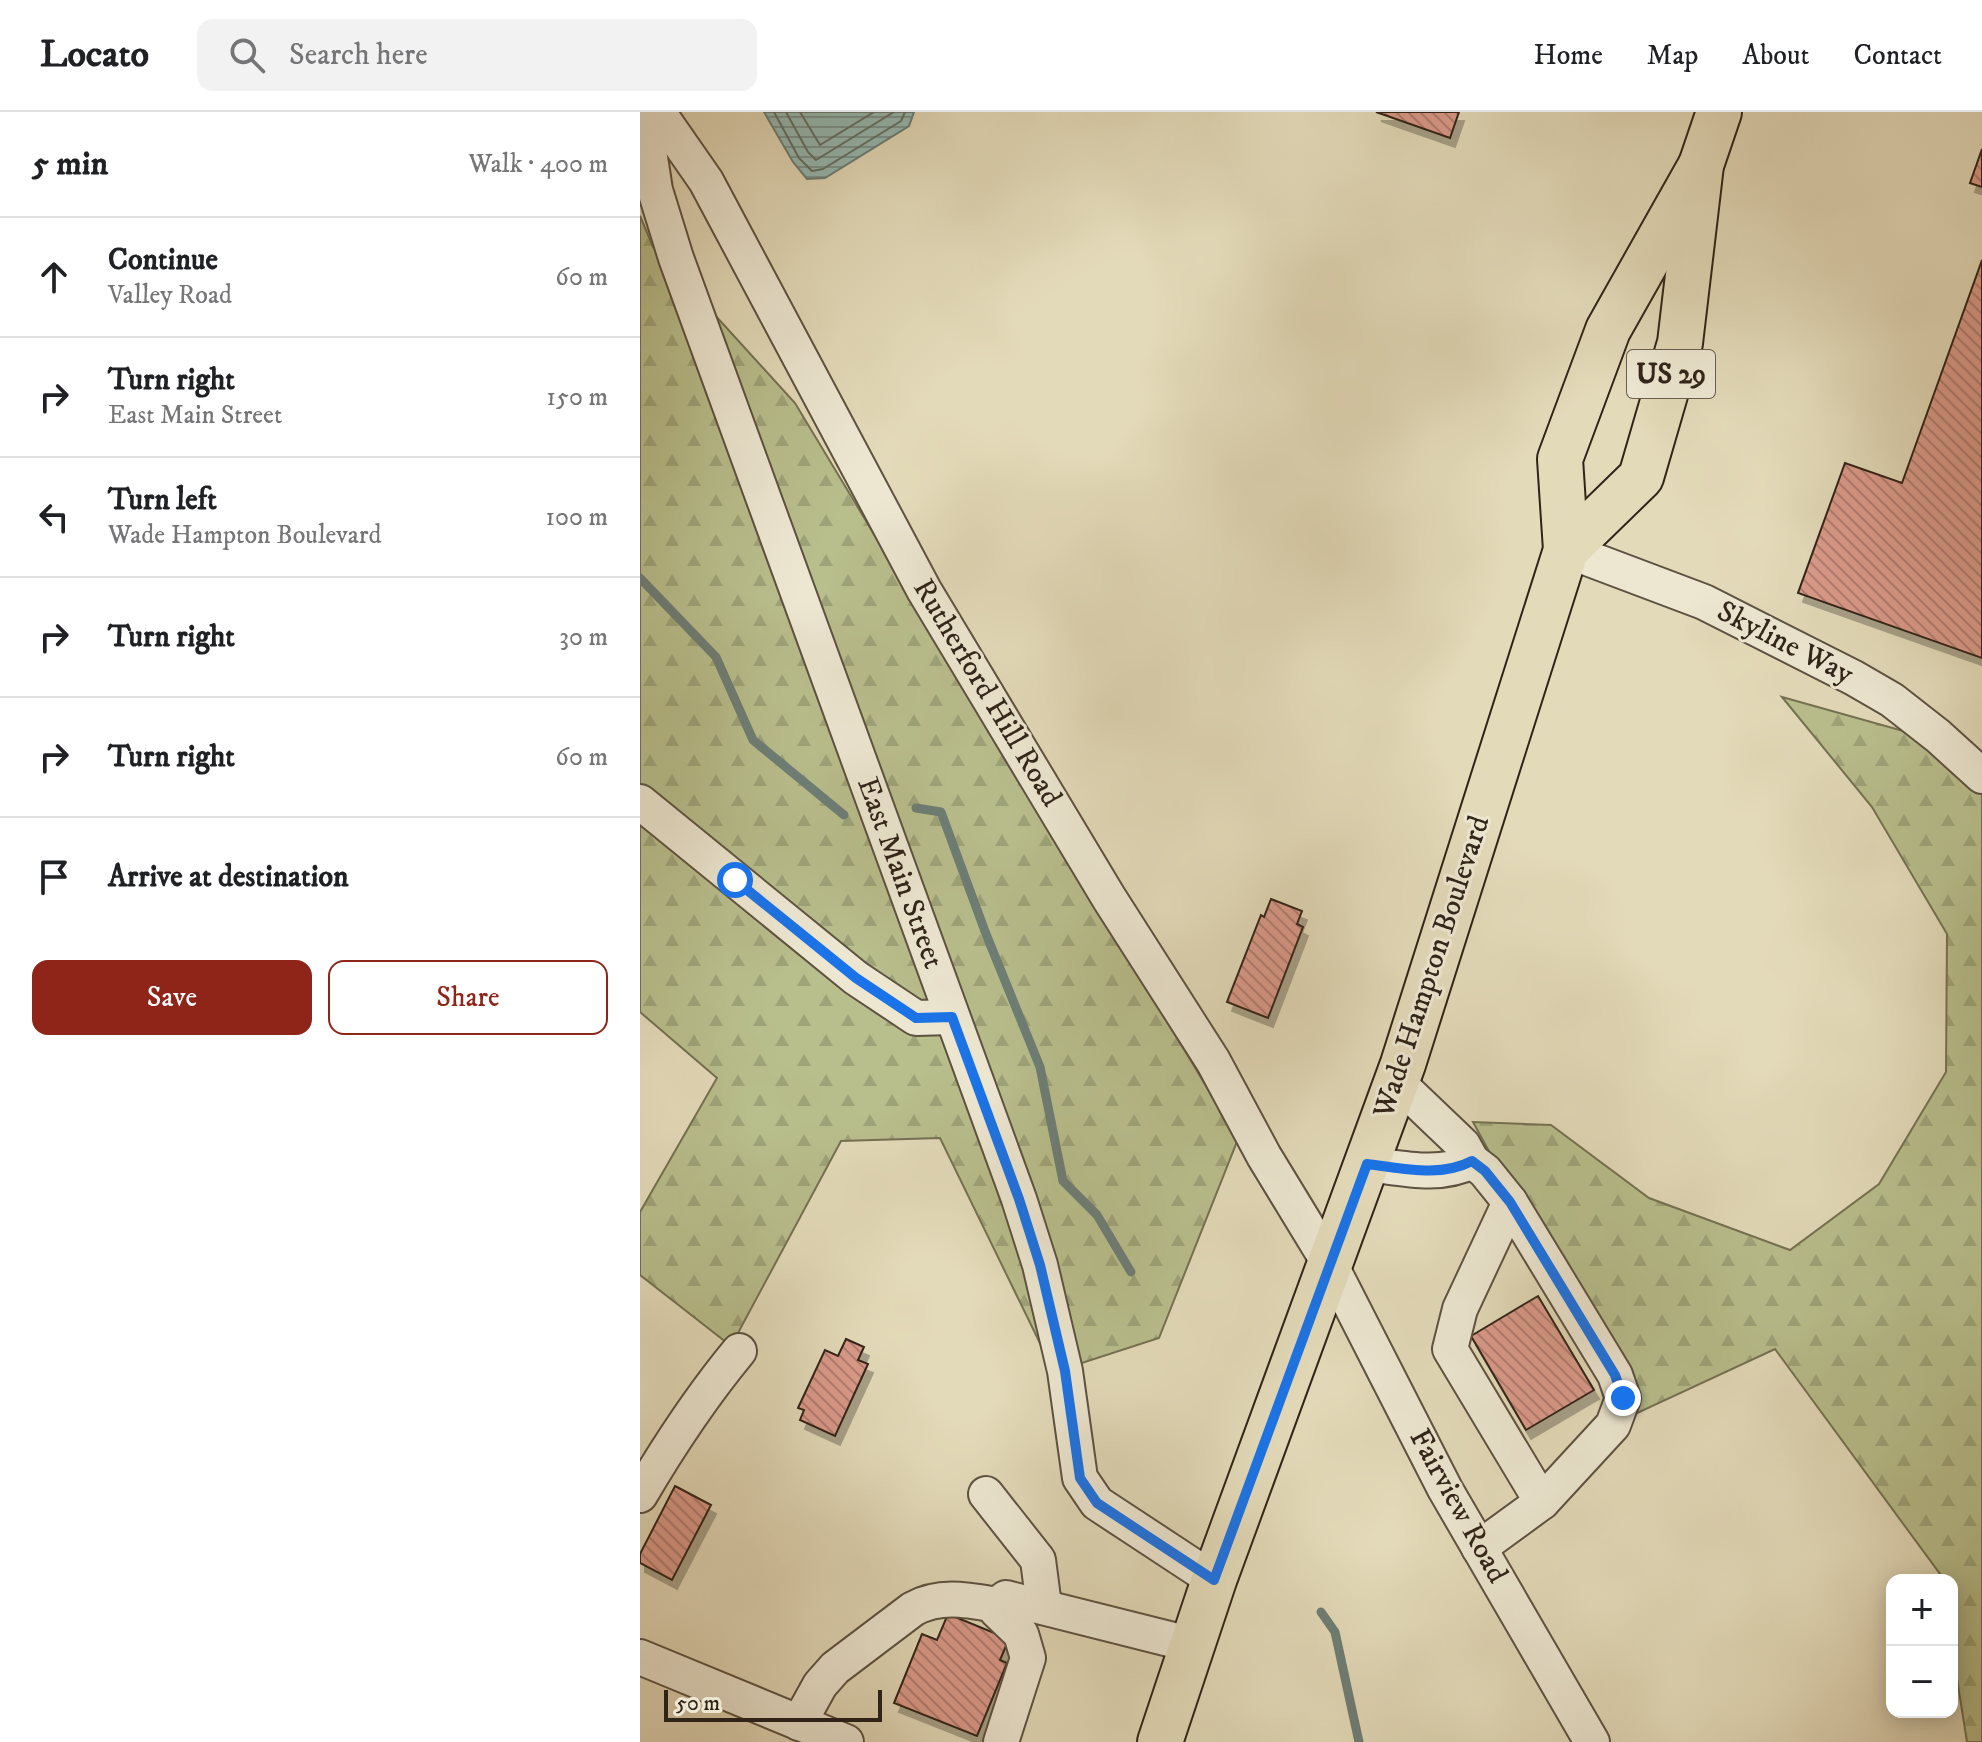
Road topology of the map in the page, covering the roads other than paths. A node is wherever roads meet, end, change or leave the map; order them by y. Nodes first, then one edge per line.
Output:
1 (643, 112) edge
2 (658, 112) edge
3 (1719, 112) edge
4 (1701, 165) junction
5 (1566, 550) junction
6 (1982, 776) edge
7 (640, 802) edge
8 (952, 1017) junction
9 (1397, 1082) junction
10 (1472, 1161) junction
11 (1367, 1164) junction
12 (1510, 1202) junction
13 (1331, 1266) junction
14 (739, 1351) dead end
15 (986, 1494) dead end
16 (640, 1495) edge
17 (1542, 1502) junction
18 (1479, 1548) junction
19 (1214, 1580) junction
20 (997, 1605) junction
21 (1044, 1606) junction
22 (1193, 1645) junction
23 (640, 1657) edge
24 (799, 1723) junction
25 (846, 1742) edge
26 (1001, 1742) edge
27 (1160, 1742) edge
28 (1592, 1742) edge

1 - 8 street, East Main Street
2 - 13 street, Rutherford Hill Road
3 - 4 main road, Wade Hampton Boulevard / US 29
4 - 5 main road, Wade Hampton Boulevard / US 29
4 - 5 main road, Wade Hampton Boulevard / US 29
5 - 6 street, Skyline Way
5 - 9 main road, Wade Hampton Boulevard / US 29
7 - 8 street
8 - 19 street, East Main Street
9 - 10 street
9 - 11 main road, Wade Hampton Boulevard / US 29
10 - 11 street
10 - 12 street
11 - 13 main road, Wade Hampton Boulevard / US 29
12 - 17 street
12 - 17 street
13 - 18 street, Fairview Road
13 - 19 main road, Wade Hampton Boulevard / US 29
14 - 16 street
15 - 21 street
17 - 18 street
18 - 28 street, Fairview Road
19 - 22 main road, Wade Hampton Boulevard / US 29
20 - 21 street
20 - 24 street
20 - 26 street
21 - 22 street
22 - 27 main road, Wade Hampton Boulevard / US 29
23 - 24 street
24 - 25 street

